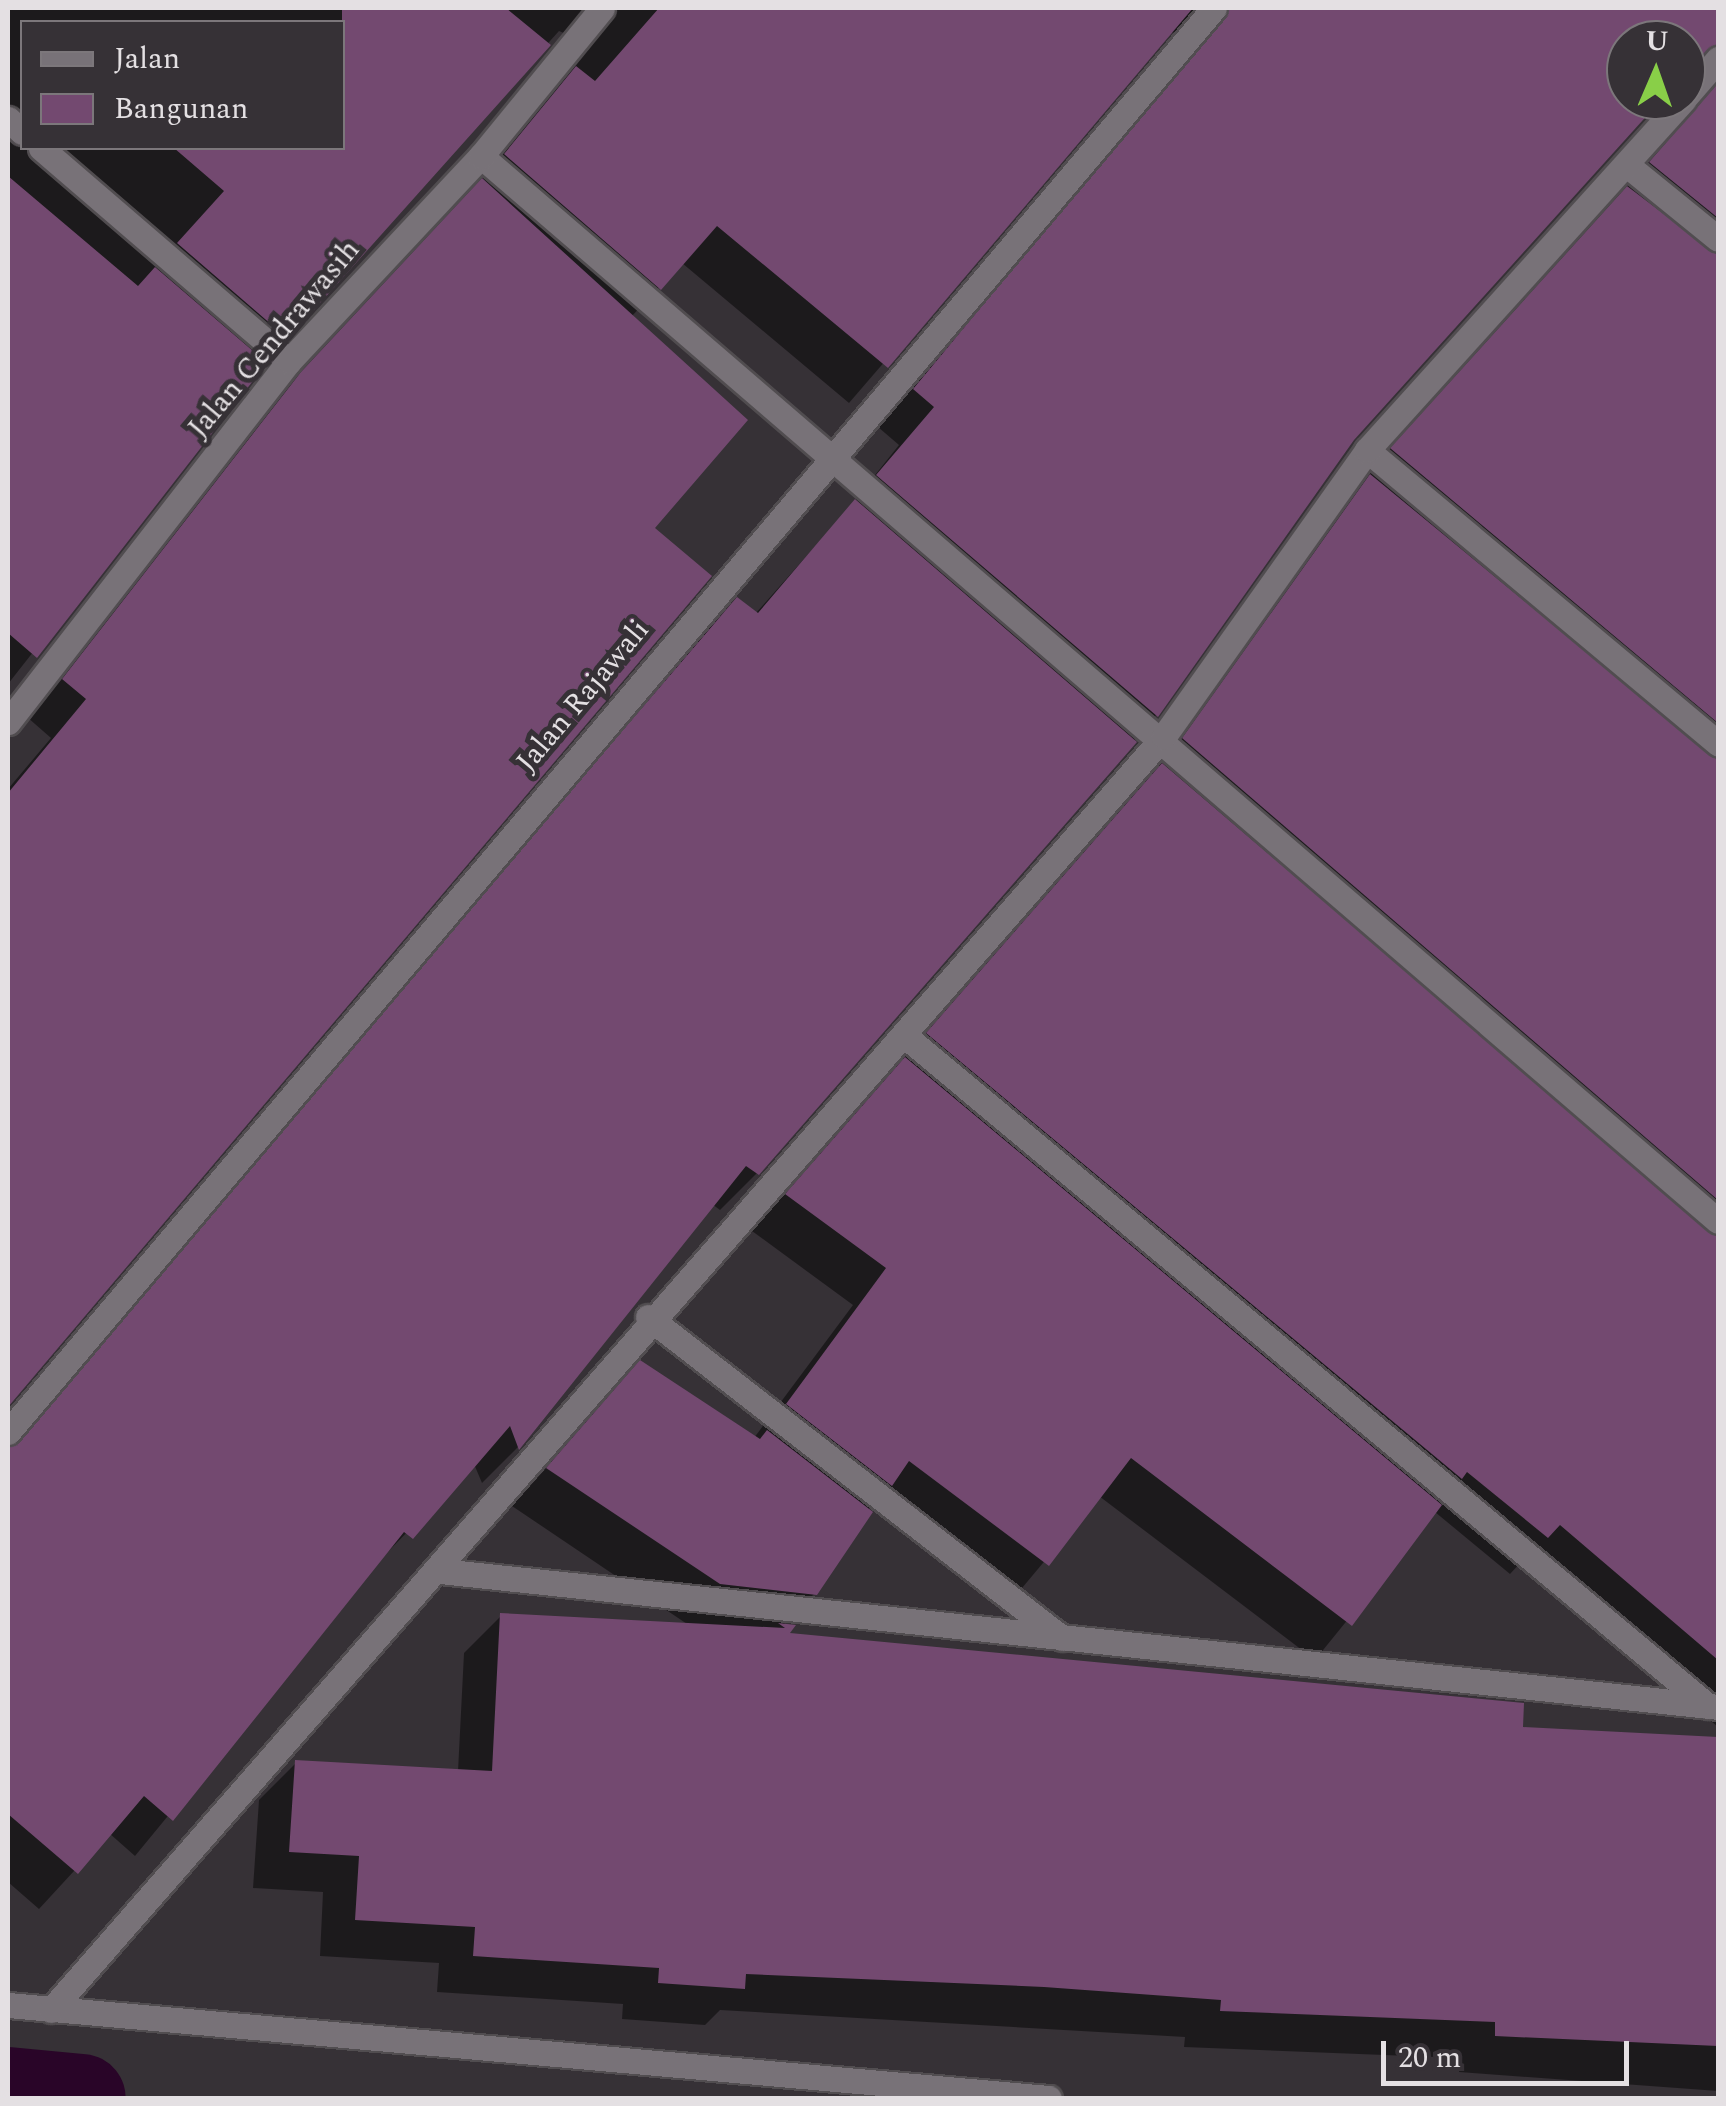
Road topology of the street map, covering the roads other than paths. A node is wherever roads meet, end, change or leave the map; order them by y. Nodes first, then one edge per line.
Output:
1 (602, 8) edge
2 (1214, 8) edge
3 (1665, 120) edge
4 (43, 150) edge
5 (481, 156) junction
6 (1626, 165) junction
7 (1718, 239) edge
8 (290, 361) junction
9 (1368, 450) junction
10 (830, 452) junction
11 (17, 695) edge
12 (8, 722) edge
13 (1164, 736) junction
14 (1718, 744) edge
15 (906, 1036) junction
16 (1718, 1221) edge
17 (648, 1317) junction
18 (8, 1432) edge
19 (440, 1571) junction
20 (1062, 1638) junction
21 (1714, 1707) edge
22 (8, 2005) edge
23 (50, 2010) junction
24 (1049, 2098) edge

1 - 5 street, Jalan Cendrawasih
2 - 10 street, Jalan Rajawali
3 - 6 street
4 - 8 street
5 - 8 street, Jalan Cendrawasih
5 - 10 street
6 - 7 street
6 - 9 street
8 - 11 street, Jalan Cendrawasih
9 - 13 street
9 - 14 street
10 - 13 street
10 - 18 street, Jalan Rajawali
11 - 12 street, Jalan Cendrawasih
13 - 15 street
13 - 16 street
15 - 17 street
15 - 21 street
17 - 19 street
17 - 20 street
19 - 20 street
19 - 23 street
20 - 21 street
22 - 23 street
23 - 24 street

